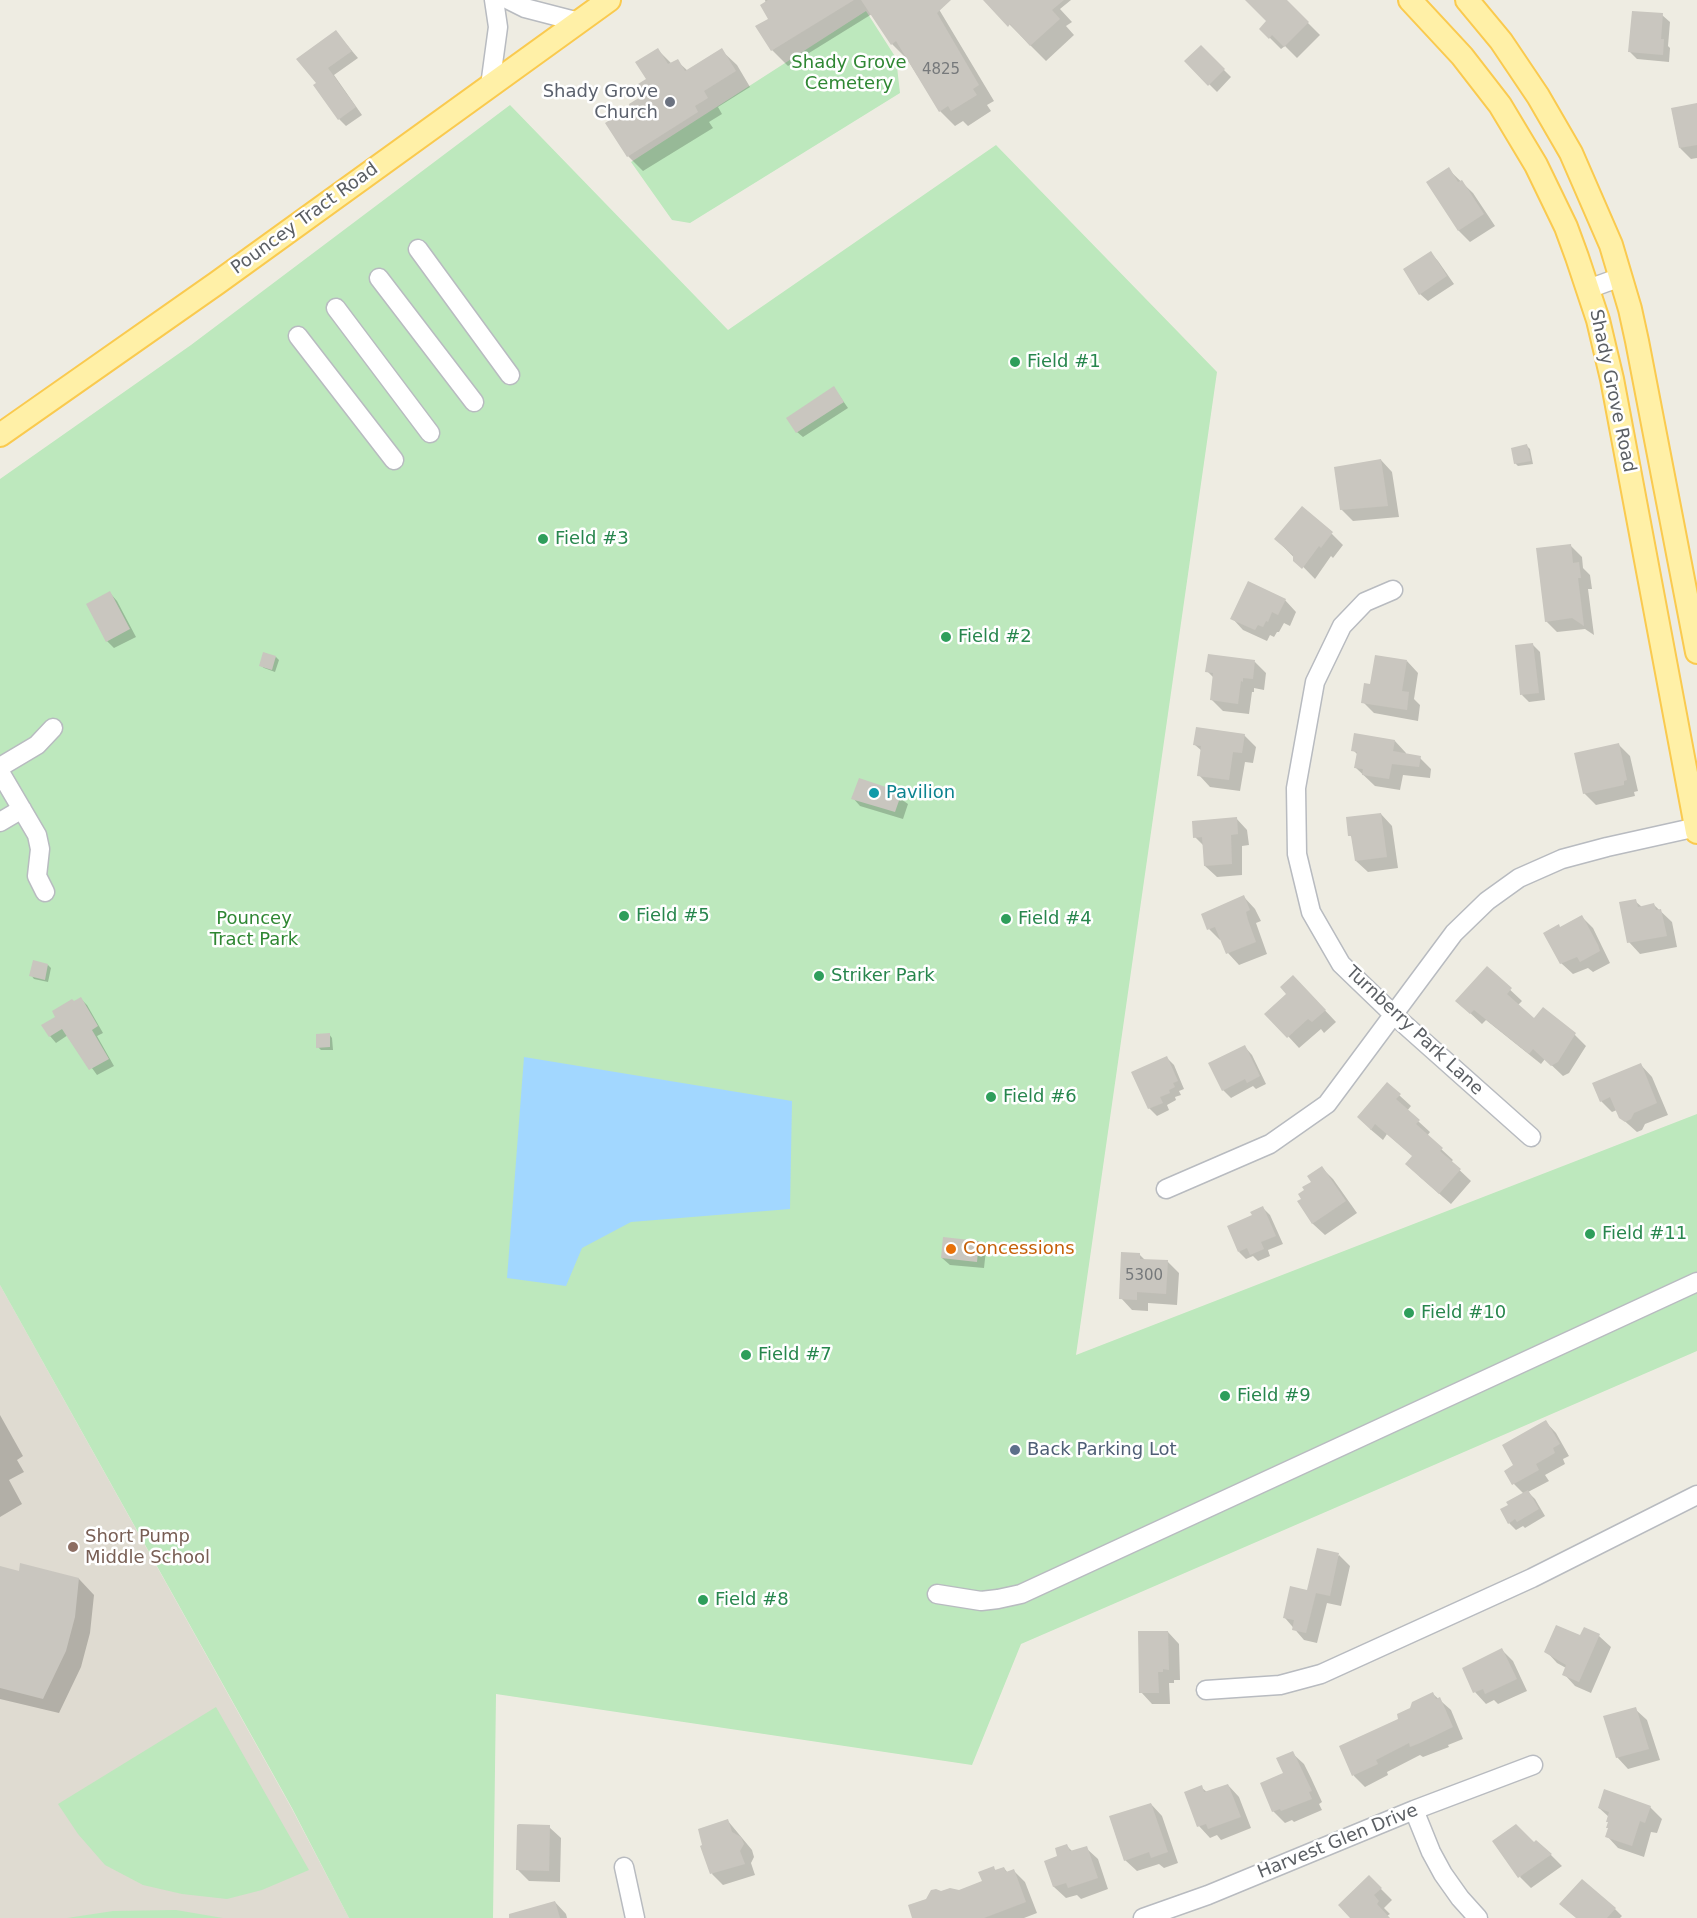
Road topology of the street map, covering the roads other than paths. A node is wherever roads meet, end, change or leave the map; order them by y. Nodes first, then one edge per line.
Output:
1 (494, 0) edge
2 (509, 0) edge
3 (609, 0) edge
4 (1410, 0) edge
5 (1467, 0) edge
6 (579, 22) junction
7 (490, 86) junction
8 (418, 249) dead end
9 (1621, 276) junction
10 (379, 278) dead end
11 (1588, 289) junction
12 (336, 308) dead end
13 (298, 336) dead end
14 (510, 375) dead end
15 (474, 402) dead end
16 (430, 433) dead end
17 (0, 435) edge
18 (394, 460) dead end
19 (1394, 590) dead end
20 (1697, 652) edge
21 (53, 728) dead end
22 (0, 767) edge
23 (0, 772) edge
24 (22, 809) junction
25 (0, 822) edge
26 (1697, 829) edge
27 (45, 892) dead end
28 (1395, 1016) junction
29 (1531, 1137) dead end
30 (1166, 1189) dead end
31 (1697, 1282) edge
32 (1697, 1495) edge
33 (937, 1594) dead end
34 (1206, 1690) dead end
35 (1533, 1765) dead end
36 (1414, 1810) junction
37 (624, 1867) dead end
38 (634, 1918) edge
39 (1143, 1918) edge
40 (1478, 1918) edge

1 - 7 street
2 - 6 street
3 - 6 main road, Pouncey Tract Road
4 - 11 main road, Shady Grove Road
5 - 9 main road, Shady Grove Road
6 - 7 main road, Pouncey Tract Road
7 - 17 main road, Pouncey Tract Road
8 - 14 street
9 - 11 street
9 - 20 main road, Shady Grove Road
10 - 15 street
11 - 26 main road, Shady Grove Road
12 - 16 street
13 - 18 street
19 - 28 street, Turnberry Park Lane
21 - 22 street
23 - 24 street
24 - 25 street
24 - 27 street
26 - 28 street
28 - 29 street, Turnberry Park Lane
28 - 30 street
31 - 33 street
32 - 34 street
35 - 36 street, Harvest Glen Drive
36 - 39 street, Harvest Glen Drive
36 - 40 street
37 - 38 street

